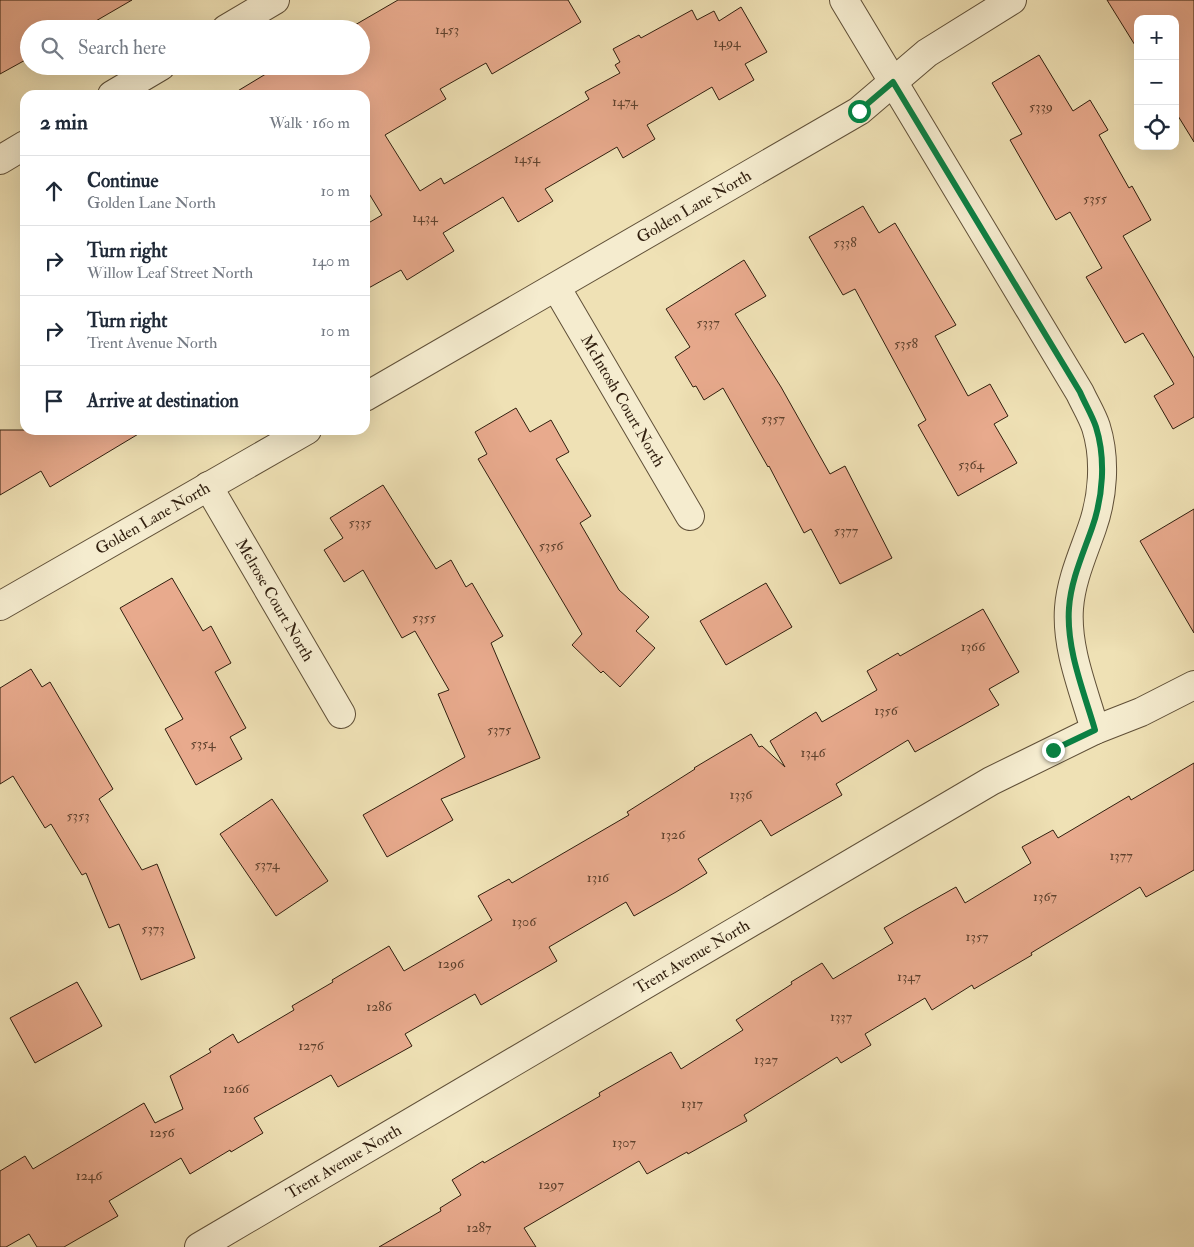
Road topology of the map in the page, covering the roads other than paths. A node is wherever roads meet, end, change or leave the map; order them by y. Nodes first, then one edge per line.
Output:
1 (275, 0) edge
2 (844, 0) edge
3 (1012, 0) edge
4 (241, 20) edge
5 (146, 75) edge
6 (893, 82) junction
7 (120, 90) edge
8 (20, 148) edge
9 (0, 160) edge
10 (556, 287) junction
11 (370, 394) edge
12 (298, 435) edge
13 (208, 486) junction
14 (690, 516) dead end
15 (0, 606) edge
16 (1194, 685) edge
17 (341, 714) dead end
18 (1095, 730) junction
19 (200, 1247) edge

1 - 4 street
2 - 6 street
3 - 6 street, Golden Lane North
5 - 7 street
6 - 10 street, Golden Lane North
6 - 18 street
8 - 9 street
10 - 11 street, Golden Lane North
10 - 14 street, McIntosh Court North
12 - 13 street, Golden Lane North
13 - 15 street, Golden Lane North
13 - 17 street, Melrose Court North
16 - 18 street, Trent Avenue North
18 - 19 street, Trent Avenue North

